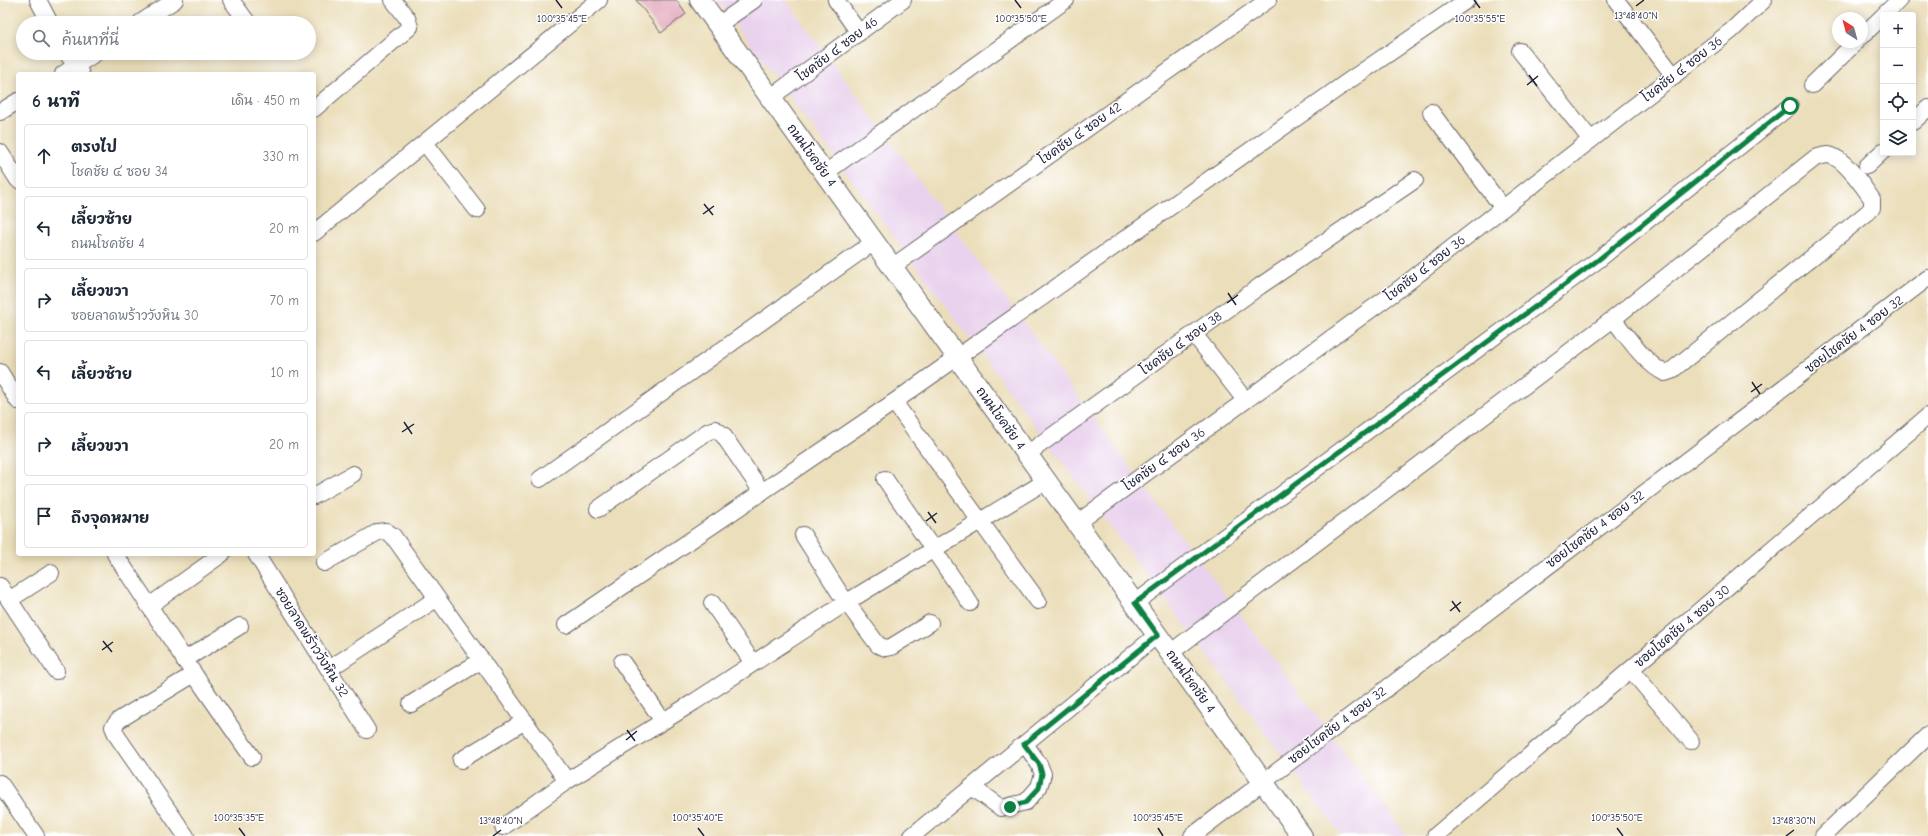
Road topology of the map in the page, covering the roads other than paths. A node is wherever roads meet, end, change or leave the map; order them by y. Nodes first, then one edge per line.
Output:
1 (38, 0) edge
2 (175, 0) edge
3 (231, 0) edge
4 (393, 0) edge
5 (599, 0) edge
6 (700, 0) edge
7 (754, 0) edge
8 (836, 0) edge
9 (903, 0) edge
10 (1066, 0) edge
11 (1268, 0) edge
12 (1467, 0) edge
13 (1616, 0) edge
14 (1764, 0) edge
15 (1899, 0) edge
16 (1886, 12) edge
17 (46, 16) edge
18 (151, 16) edge
19 (243, 16) edge
20 (1880, 18) edge
21 (718, 25) junction
22 (1868, 30) edge
23 (858, 33) junction
24 (1850, 48) edge
25 (1520, 51) dead end
26 (69, 60) edge
27 (87, 60) edge
28 (73, 71) edge
29 (1674, 76) junction
30 (1812, 85) dead end
31 (770, 98) junction
32 (16, 102) edge
33 (1790, 106) dead end
34 (316, 107) edge
35 (1928, 108) edge
36 (0, 112) edge
37 (1431, 112) dead end
38 (1915, 120) edge
39 (1591, 140) junction
40 (426, 143) junction
41 (0, 152) edge
42 (1880, 154) edge
43 (1867, 166) dead end
44 (825, 173) junction
45 (16, 177) edge
46 (1415, 180) dead end
47 (1503, 208) junction
48 (477, 210) dead end
49 (316, 231) edge
50 (874, 242) junction
51 (892, 267) junction
52 (1928, 278) edge
53 (1613, 319) junction
54 (1194, 334) junction
55 (958, 358) junction
56 (0, 372) edge
57 (16, 398) edge
58 (1246, 400) junction
59 (894, 402) junction
60 (1928, 416) edge
61 (1027, 454) junction
62 (353, 474) dead end
63 (540, 479) dead end
64 (885, 479) dead end
65 (1046, 481) junction
66 (762, 492) junction
67 (316, 495) edge
68 (598, 509) dead end
69 (980, 522) junction
70 (1077, 523) junction
71 (802, 535) dead end
72 (934, 550) junction
73 (116, 556) edge
74 (219, 556) edge
75 (257, 556) edge
76 (324, 563) dead end
77 (51, 573) dead end
78 (0, 586) edge
79 (9, 600) junction
80 (436, 600) junction
81 (1038, 601) dead end
82 (847, 602) junction
83 (712, 603) dead end
84 (970, 603) dead end
85 (1135, 603) junction
86 (149, 606) junction
87 (930, 623) dead end
88 (566, 625) dead end
89 (240, 626) dead end
90 (1158, 635) junction
91 (1170, 653) junction
92 (184, 660) junction
93 (482, 660) junction
94 (622, 662) dead end
95 (753, 663) junction
96 (329, 669) junction
97 (1631, 670) junction
98 (56, 671) dead end
99 (194, 674) junction
100 (411, 704) dead end
101 (525, 721) junction
102 (663, 721) junction
103 (367, 730) dead end
104 (1928, 735) edge
105 (1691, 741) dead end
106 (1024, 744) junction
107 (252, 757) dead end
108 (461, 760) dead end
109 (567, 781) junction
110 (1263, 781) junction
111 (0, 783) edge
112 (972, 787) junction
113 (503, 827) dead end
114 (36, 836) edge
115 (186, 836) edge
116 (912, 836) edge
117 (1192, 836) edge
118 (1302, 836) edge
119 (1435, 836) edge
120 (1823, 836) edge

1 - 17 street
2 - 18 street
3 - 19 street
4 - 34 street
5 - 40 street
6 - 21 street, ถนนโชคชัย 4
7 - 21 street
8 - 23 street
9 - 23 street, โชคชัย ๔ ซอย 46
10 - 44 street
11 - 51 street, โชคชัย ๔ ซอย 42
12 - 55 street
13 - 29 street
14 - 29 street, โชคชัย ๔ ซอย 36
15 - 16 street
20 - 22 street
21 - 31 street, ถนนโชคชัย 4
23 - 31 street, โชคชัย ๔ ซอย 46
24 - 30 street
25 - 39 street
26 - 28 street
27 - 28 street
29 - 39 street, โชคชัย ๔ ซอย 36
31 - 44 street, ถนนโชคชัย 4
32 - 36 street
33 - 85 street
35 - 38 street
37 - 47 street
39 - 47 street, โชคชัย ๔ ซอย 36
40 - 48 street
40 - 49 street
41 - 45 street
42 - 43 street
44 - 50 street, ถนนโชคชัย 4
46 - 54 street, โชคชัย ๔ ซอย 38
47 - 58 street, โชคชัย ๔ ซอย 36
50 - 51 street, ถนนโชคชัย 4
50 - 63 street
51 - 55 street, ถนนโชคชัย 4
52 - 110 street, ซอยโชคชัย 4 ซอย 32
53 - 53 street
53 - 91 street
54 - 58 street
54 - 61 street, โชคชัย ๔ ซอย 38
55 - 59 street
55 - 61 street, ถนนโชคชัย 4
56 - 57 street
58 - 70 street, โชคชัย ๔ ซอย 36
59 - 66 street
59 - 69 street
60 - 97 street, ซอยโชคชัย 4 ซอย 30
61 - 65 street, ถนนโชคชัย 4
62 - 67 street
64 - 72 street
65 - 69 street
65 - 70 street, ถนนโชคชัย 4
66 - 68 street
66 - 88 street
69 - 72 street
69 - 81 street
70 - 85 street, ถนนโชคชัย 4
71 - 82 street
72 - 82 street
72 - 84 street
73 - 86 street
74 - 86 street
75 - 96 street, ซอยลาดพร้าววังหิน 32
76 - 80 street
77 - 79 street
78 - 79 street
79 - 98 street
80 - 93 street
80 - 96 street
82 - 87 street
82 - 95 street
83 - 95 street
85 - 90 street, ถนนโชคชัย 4
86 - 92 street
89 - 92 street
90 - 91 street, ถนนโชคชัย 4
90 - 106 street
91 - 110 street, ถนนโชคชัย 4
92 - 99 street
93 - 100 street
93 - 101 street
94 - 102 street
95 - 102 street
96 - 103 street, ซอยลาดพร้าววังหิน 32
97 - 105 street
97 - 119 street, ซอยโชคชัย 4 ซอย 30
99 - 107 street
99 - 115 street
101 - 108 street
101 - 109 street
102 - 109 street
104 - 120 street
106 - 112 street
106 - 112 street
109 - 113 street
110 - 117 street, ซอยโชคชัย 4 ซอย 32
110 - 118 street, ถนนโชคชัย 4
111 - 114 street
112 - 116 street

